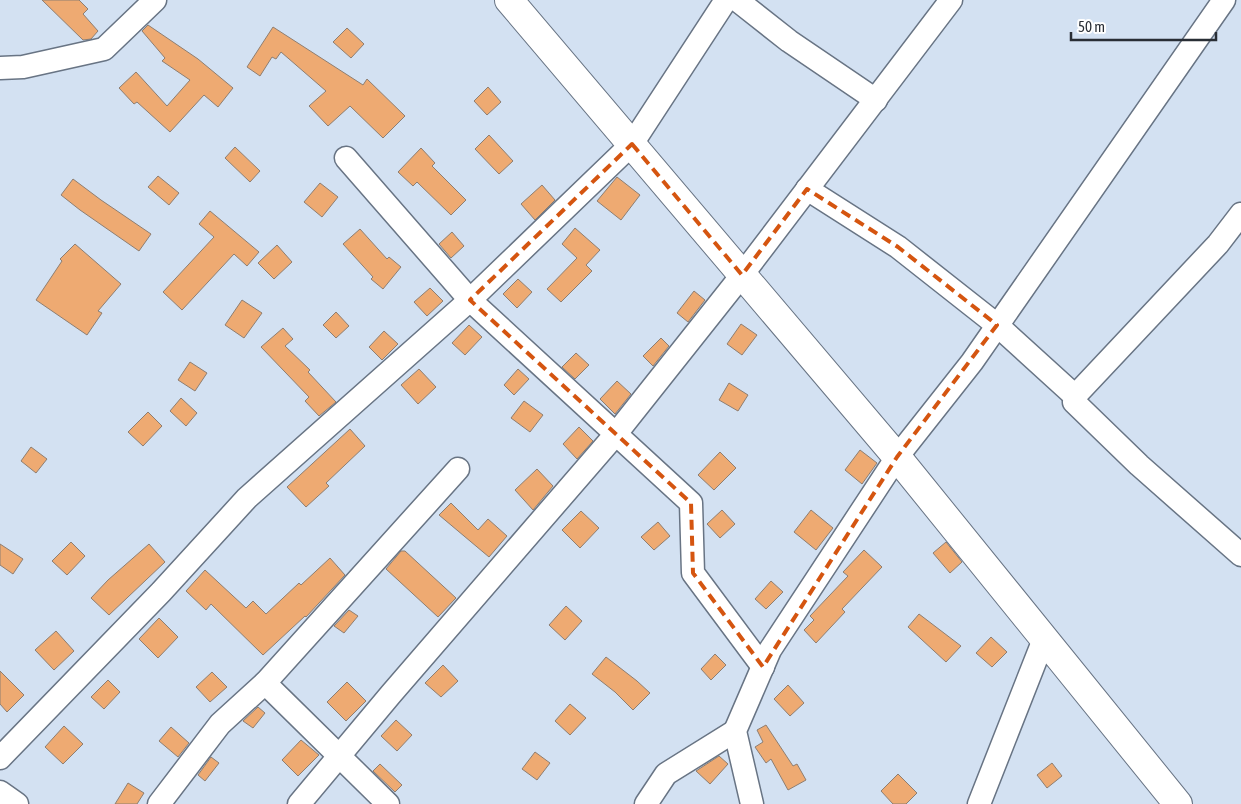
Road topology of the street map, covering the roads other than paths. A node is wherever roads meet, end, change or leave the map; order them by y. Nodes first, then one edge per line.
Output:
1 (155, 0) edge
2 (509, 0) edge
3 (726, 0) edge
4 (737, 0) edge
5 (951, 0) edge
6 (1224, 0) edge
7 (0, 68) edge
8 (876, 100) junction
9 (632, 144) junction
10 (346, 158) dead end
11 (807, 189) junction
12 (1241, 214) edge
13 (742, 275) junction
14 (470, 300) junction
15 (998, 325) junction
16 (1075, 396) junction
17 (615, 435) junction
18 (897, 457) junction
19 (458, 468) dead end
20 (1241, 555) edge
21 (1044, 639) junction
22 (763, 667) junction
23 (265, 683) junction
24 (735, 731) junction
25 (340, 755) junction
26 (0, 758) edge
27 (0, 792) edge
28 (17, 804) edge
29 (159, 804) edge
30 (299, 804) edge
31 (388, 804) edge
32 (646, 804) edge
33 (752, 804) edge
34 (979, 804) edge
35 (1178, 804) edge

1 - 7 street
2 - 9 street
3 - 9 street
4 - 8 street
5 - 8 street
6 - 15 street
8 - 11 street
9 - 13 street
9 - 14 street
10 - 14 street
11 - 13 street
11 - 15 street
12 - 16 street
13 - 17 street
13 - 18 street
14 - 17 street
14 - 26 street
15 - 16 street
15 - 18 street
16 - 20 street
17 - 22 street
17 - 25 street
18 - 21 street
18 - 22 street
19 - 23 street
21 - 34 street
21 - 35 street
22 - 24 street
23 - 25 street
23 - 29 street
24 - 32 street
24 - 33 street
25 - 30 street
25 - 31 street
27 - 28 street

